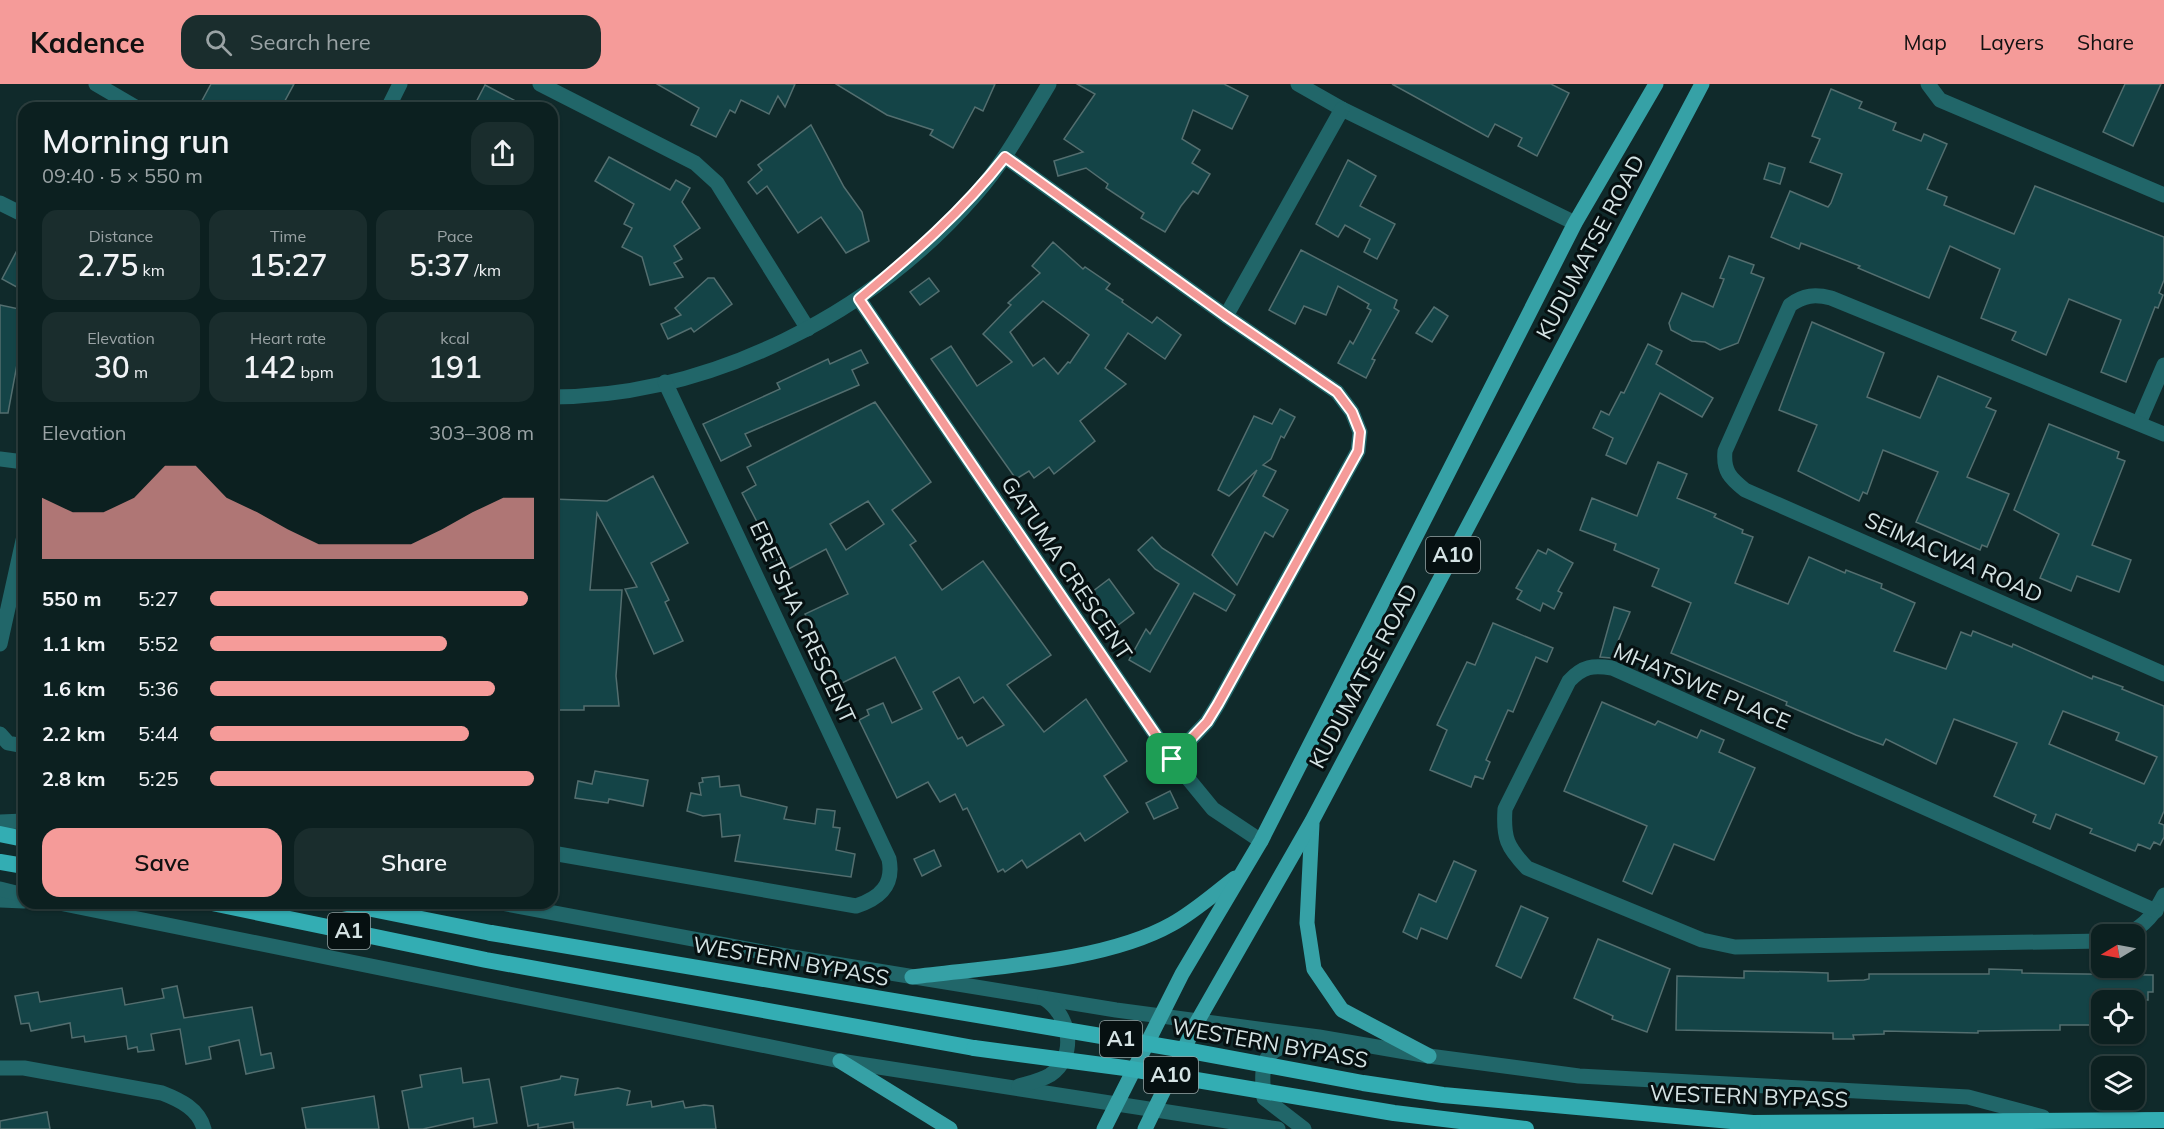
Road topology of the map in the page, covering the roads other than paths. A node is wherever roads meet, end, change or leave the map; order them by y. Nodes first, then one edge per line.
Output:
1 (96, 84) edge
2 (400, 84) edge
3 (540, 84) edge
4 (1049, 84) edge
5 (1298, 84) edge
6 (1656, 84) edge
7 (1702, 84) edge
8 (1929, 86) edge
9 (127, 102) edge
10 (391, 102) edge
11 (1342, 109) junction
12 (1005, 157) junction
13 (2164, 195) edge
14 (0, 203) edge
15 (18, 212) edge
16 (1575, 223) junction
17 (859, 299) junction
18 (1226, 316) junction
19 (808, 329) junction
20 (2164, 365) edge
21 (665, 382) junction
22 (558, 396) edge
23 (2139, 423) junction
24 (2164, 434) edge
25 (0, 459) edge
26 (18, 461) edge
27 (18, 563) edge
28 (0, 644) edge
29 (2164, 674) edge
30 (0, 734) edge
31 (18, 744) edge
32 (1172, 759) junction
33 (18, 821) edge
34 (1312, 821) junction
35 (0, 822) edge
36 (0, 834) edge
37 (18, 838) edge
38 (1261, 841) junction
39 (558, 854) edge
40 (0, 862) edge
41 (18, 865) edge
42 (1243, 872) junction
43 (0, 889) edge
44 (18, 894) edge
45 (2164, 895) edge
46 (0, 900) edge
47 (18, 901) edge
48 (89, 909) edge
49 (241, 909) edge
50 (372, 909) edge
51 (533, 909) edge
52 (2156, 911) junction
53 (2141, 924) edge
54 (2091, 941) edge
55 (912, 977) junction
56 (1043, 998) junction
57 (1160, 1016) junction
58 (1197, 1022) junction
59 (1319, 1037) junction
60 (1429, 1056) junction
61 (840, 1061) junction
62 (0, 1068) edge
63 (1017, 1087) junction
64 (1116, 1104) junction
65 (1154, 1110) junction
66 (2164, 1120) edge
67 (2062, 1122) junction
68 (204, 1129) edge
69 (950, 1129) edge
70 (1104, 1129) edge
71 (1145, 1129) edge
72 (1278, 1129) edge
73 (1304, 1129) edge
74 (1526, 1129) edge

1 - 9 street
2 - 10 street
3 - 19 street
4 - 12 street
5 - 11 street
6 - 16 main road, KUDUMATSE ROAD / A10
7 - 34 main road, KUDUMATSE ROAD / A10
8 - 13 street
11 - 16 street
11 - 18 street
12 - 17 street
12 - 18 street
14 - 15 street
16 - 38 main road, KUDUMATSE ROAD / A10
17 - 19 street
17 - 32 street, GATUMA CRESCENT
18 - 32 street
19 - 21 street
20 - 23 street
21 - 22 street
21 - 39 street, ERETSHA CRESCENT
23 - 24 street
23 - 29 street, SEIMACWA ROAD
25 - 26 street
27 - 28 street
30 - 31 street
32 - 38 street, GATUMA CRESCENT
33 - 35 street
34 - 58 main road, KUDUMATSE ROAD / A10
34 - 60 main road
36 - 37 highway
38 - 42 main road, KUDUMATSE ROAD / A10
40 - 41 highway
42 - 55 main road
42 - 57 main road, KUDUMATSE ROAD / A10
43 - 44 street
45 - 52 street
46 - 47 street
48 - 61 street
49 - 74 highway, A1, bridge
50 - 67 highway, WESTERN BYPASS / A1, bridge
51 - 55 street
52 - 53 street
52 - 54 street, MHATSWE PLACE
55 - 56 street
56 - 57 street
56 - 63 street
57 - 58 street
57 - 64 main road, KUDUMATSE ROAD / A10
58 - 59 street
58 - 65 main road, KUDUMATSE ROAD / A10
59 - 60 street
59 - 73 street
60 - 67 street
61 - 63 street
61 - 69 main road
62 - 68 street
63 - 64 street
64 - 65 street
64 - 70 main road, KUDUMATSE ROAD / A10
65 - 71 main road, KUDUMATSE ROAD / A10
65 - 72 street
66 - 67 highway, WESTERN BYPASS / A1

